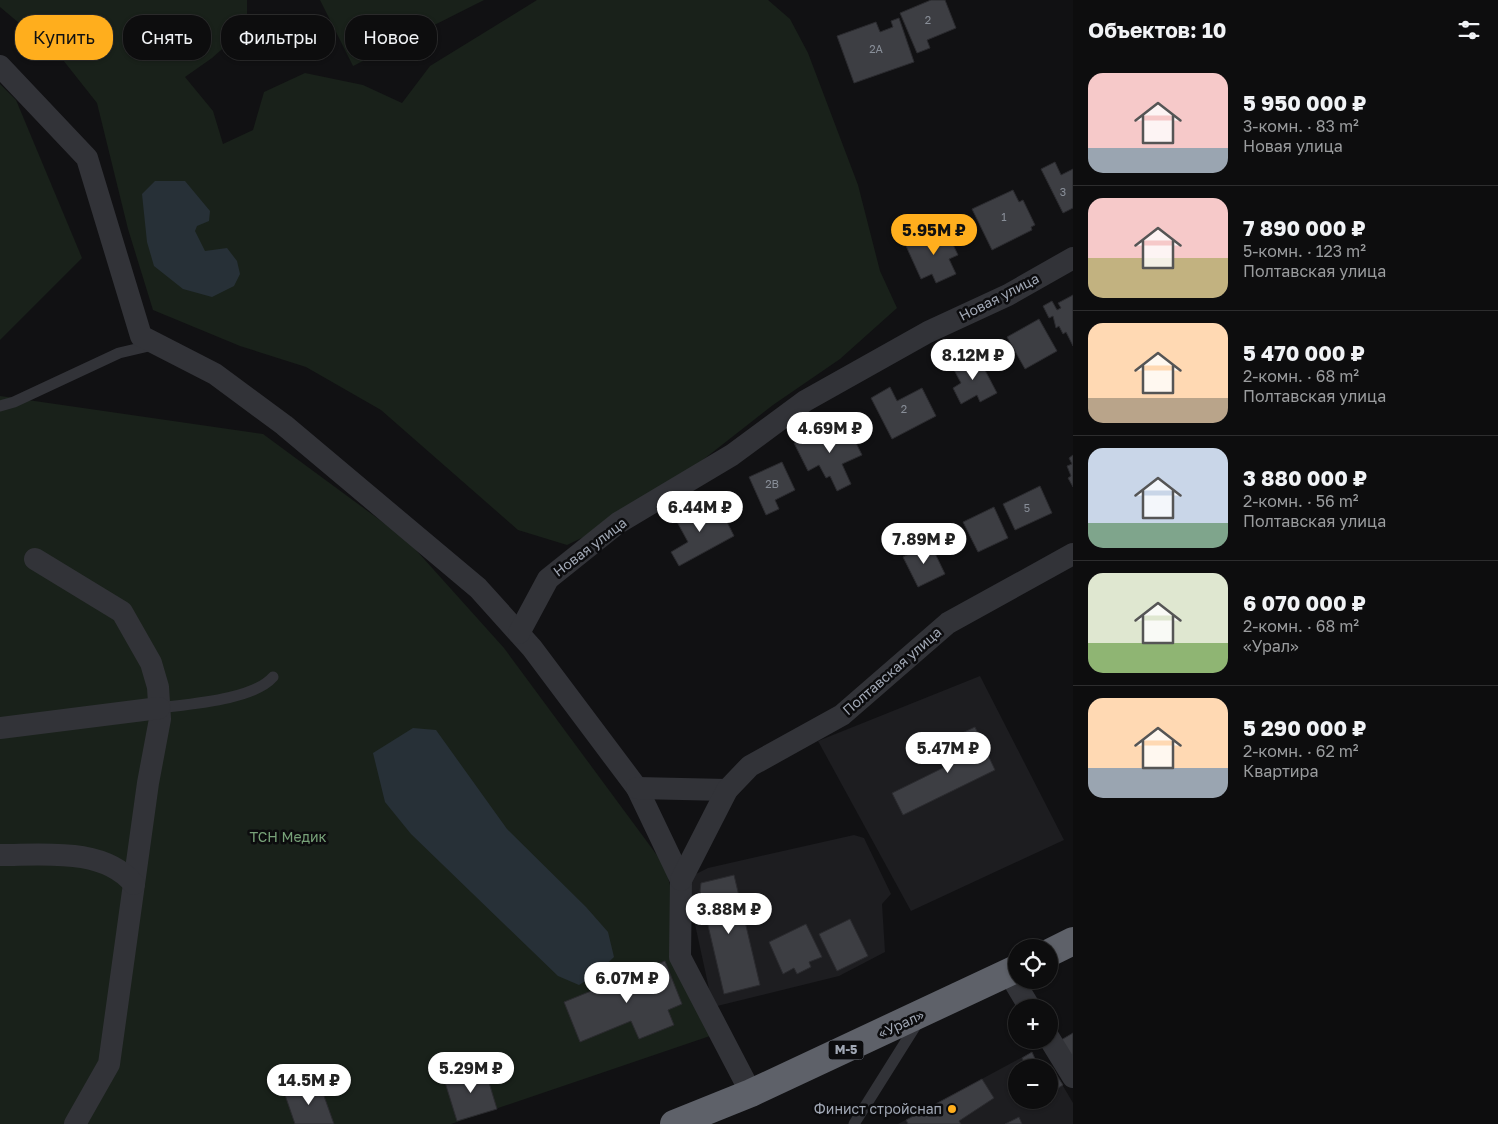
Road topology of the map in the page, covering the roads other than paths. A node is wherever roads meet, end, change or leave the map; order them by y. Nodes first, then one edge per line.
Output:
1 (0, 66) edge
2 (1073, 258) edge
3 (158, 344) junction
4 (0, 406) edge
5 (1073, 554) edge
6 (35, 559) dead end
7 (519, 633) junction
8 (273, 677) dead end
9 (159, 708) junction
10 (0, 728) edge
11 (637, 788) junction
12 (727, 790) junction
13 (0, 855) edge
14 (682, 880) junction
15 (134, 884) junction
16 (1073, 941) edge
17 (1058, 948) edge
18 (1008, 973) edge
19 (923, 1014) junction
20 (1056, 1049) edge
21 (1073, 1078) edge
22 (751, 1093) junction
23 (75, 1124) edge
24 (674, 1124) edge
25 (854, 1124) edge

1 - 3 street
2 - 7 street, Новая улица
3 - 4 lane
3 - 7 street
5 - 12 street, Полтавская улица
6 - 9 street
7 - 11 street
8 - 9 lane
9 - 10 street
9 - 15 street
11 - 12 street
11 - 14 street
12 - 14 street, Полтавская улица
13 - 15 street
14 - 22 street
15 - 23 street
16 - 17 highway
18 - 19 highway, «Урал» / М-5
19 - 22 highway, «Урал» / М-5
19 - 25 lane
20 - 21 street
22 - 24 highway, «Урал» / М-5

